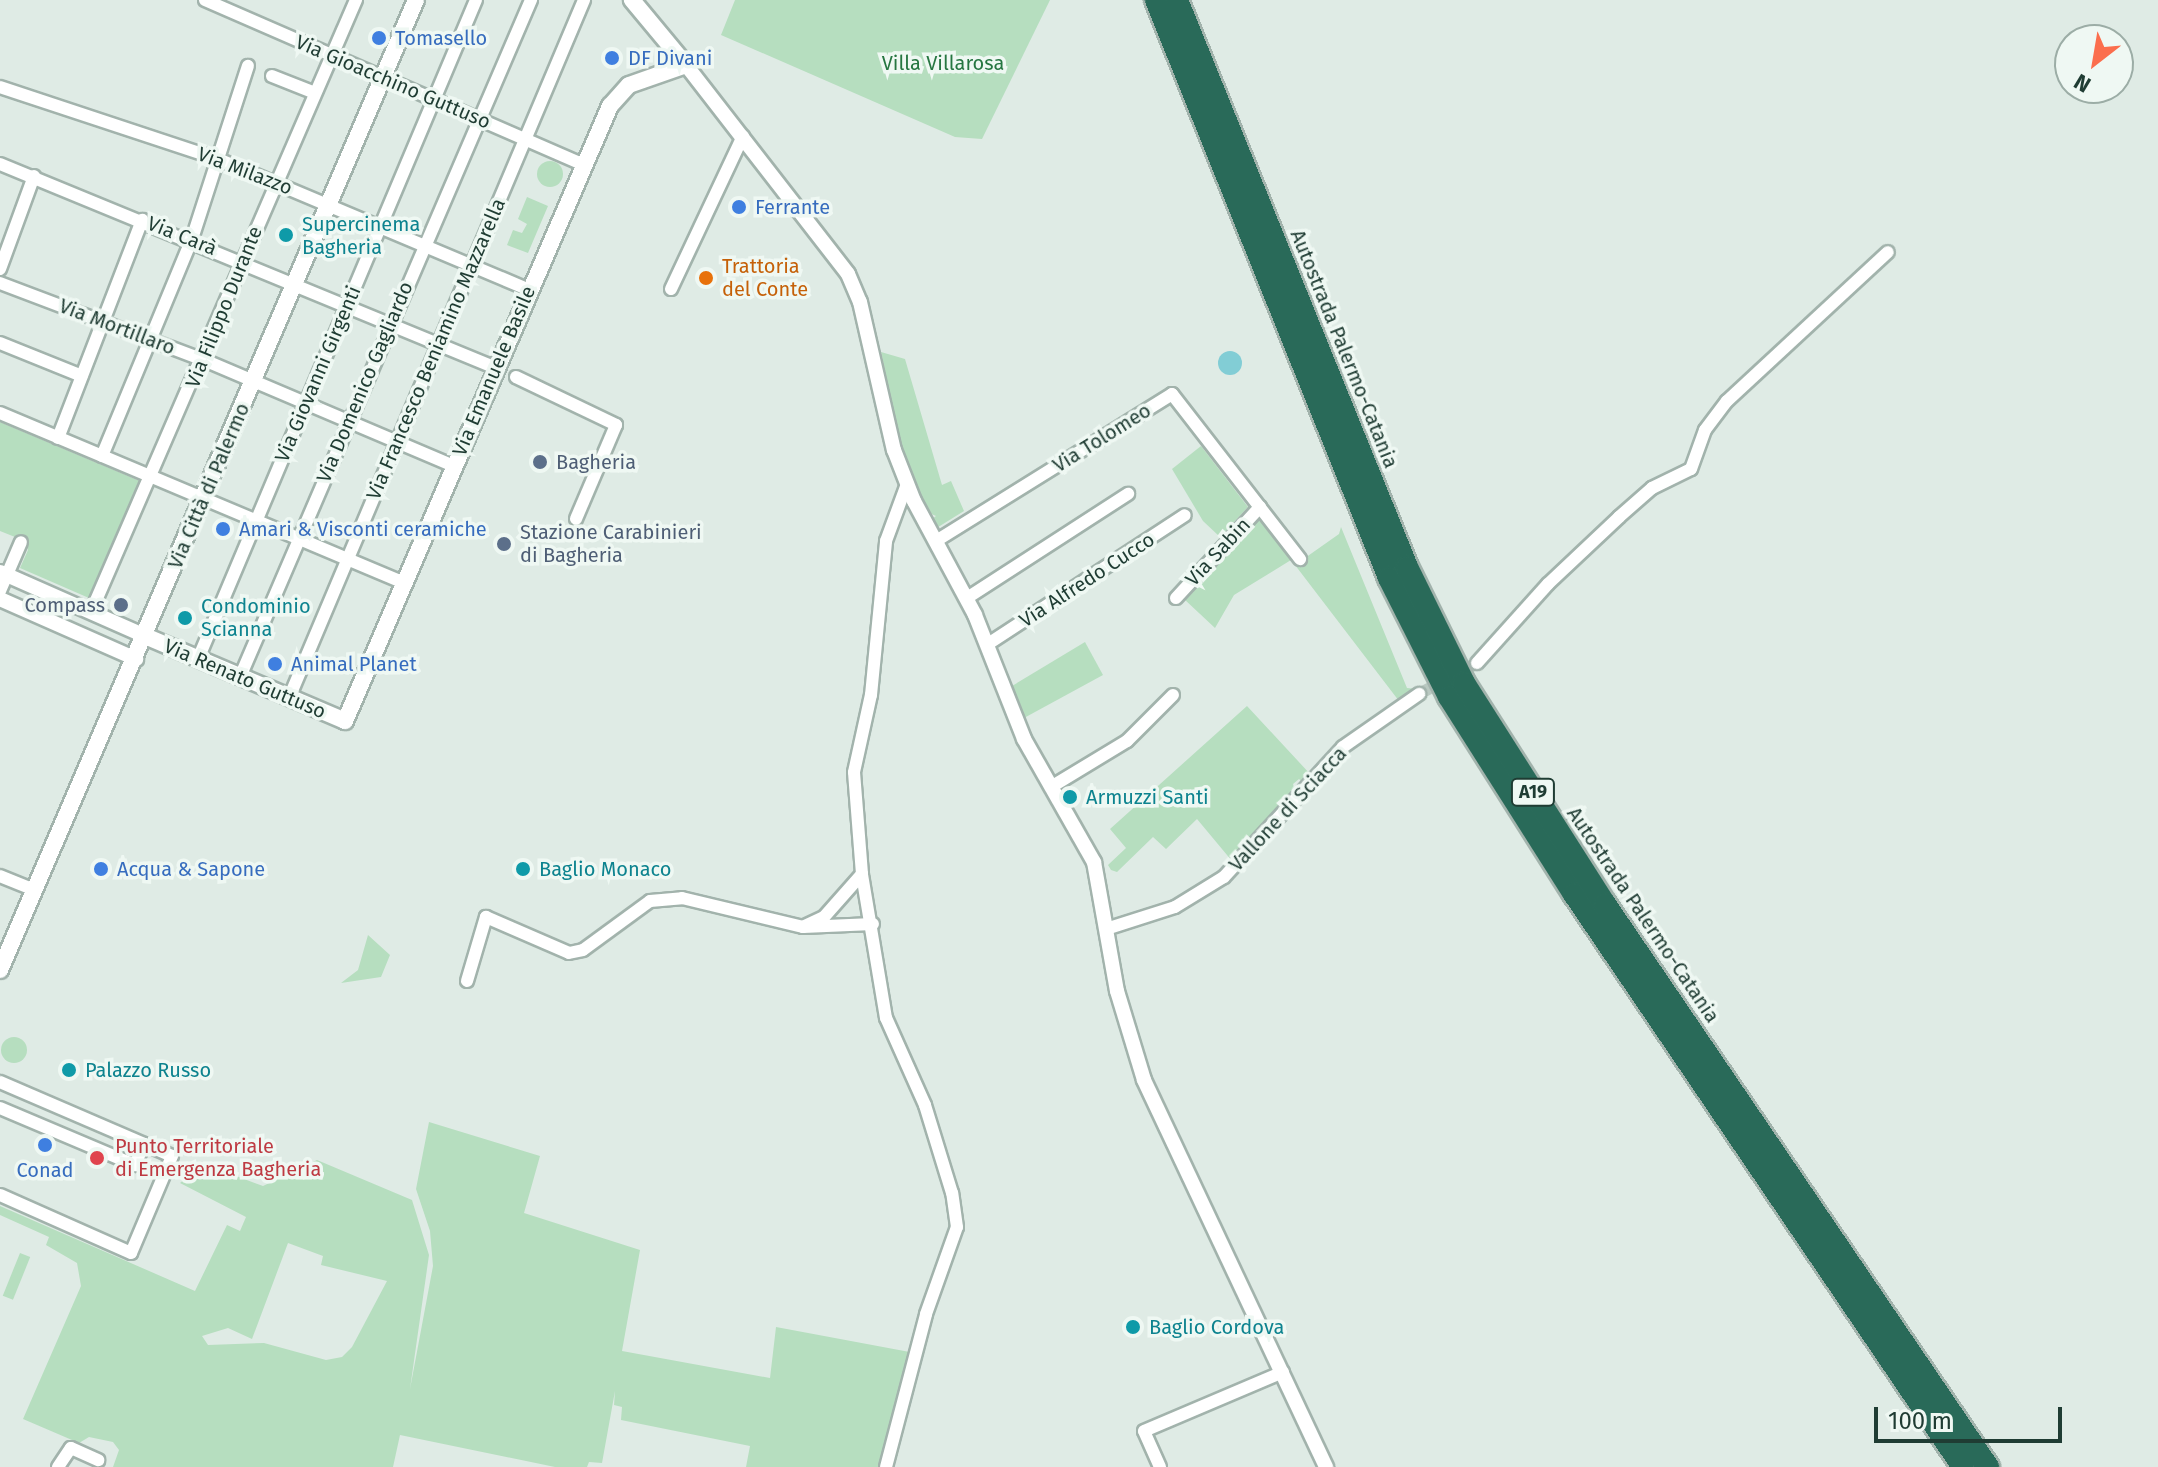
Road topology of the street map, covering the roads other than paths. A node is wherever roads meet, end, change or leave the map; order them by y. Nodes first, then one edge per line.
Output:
1 (205, 0) edge
2 (356, 0) edge
3 (416, 0) edge
4 (476, 0) edge
5 (531, 0) edge
6 (584, 0) edge
7 (632, 0) edge
8 (1156, 0) edge
9 (1177, 0) edge
10 (331, 55) junction
11 (686, 65) junction
12 (248, 66) dead end
13 (272, 76) dead end
14 (383, 77) junction
15 (0, 87) edge
16 (315, 93) junction
17 (434, 99) junction
18 (479, 119) junction
19 (743, 136) junction
20 (525, 139) junction
21 (218, 159) junction
22 (0, 164) edge
23 (582, 164) junction
24 (34, 176) junction
25 (275, 182) junction
26 (329, 204) junction
27 (142, 220) junction
28 (380, 225) junction
29 (192, 239) junction
30 (425, 245) junction
31 (1888, 252) dead end
32 (244, 261) junction
33 (472, 265) junction
34 (0, 269) edge
35 (0, 283) edge
36 (295, 284) junction
37 (528, 289) junction
38 (671, 289) dead end
39 (346, 305) junction
40 (103, 321) junction
41 (389, 323) junction
42 (149, 340) junction
43 (0, 343) edge
44 (438, 344) junction
45 (204, 360) junction
46 (496, 368) junction
47 (82, 376) junction
48 (516, 377) dead end
49 (254, 381) junction
50 (304, 405) junction
51 (0, 413) edge
52 (347, 423) junction
53 (58, 438) junction
54 (397, 442) junction
55 (102, 456) junction
56 (454, 466) junction
57 (152, 477) junction
58 (907, 484) junction
59 (1128, 494) dead end
60 (203, 499) junction
61 (1260, 507) junction
62 (1185, 515) dead end
63 (576, 519) dead end
64 (256, 520) junction
65 (299, 538) junction
66 (936, 541) junction
67 (21, 542) dead end
68 (348, 559) junction
69 (1300, 559) dead end
70 (3, 574) edge
71 (405, 583) junction
72 (0, 591) edge
73 (967, 598) junction
74 (1176, 598) dead end
75 (0, 599) edge
76 (91, 612) junction
77 (145, 636) junction
78 (988, 644) junction
79 (136, 659) junction
80 (198, 659) junction
81 (1477, 663) tunnel mouth
82 (240, 677) junction
83 (1419, 694) tunnel mouth
84 (1173, 695) dead end
85 (289, 698) junction
86 (345, 721) joint
87 (1051, 787) junction
88 (862, 874) junction
89 (0, 876) edge
90 (35, 890) junction
91 (830, 910) junction
92 (873, 924) junction
93 (803, 927) junction
94 (843, 928) junction
95 (1106, 929) junction
96 (0, 970) edge
97 (467, 981) dead end
98 (0, 1082) edge
99 (18, 1089) junction
100 (4, 1110) edge
101 (109, 1129) junction
102 (144, 1144) junction
103 (100, 1149) junction
104 (0, 1195) edge
105 (1283, 1372) junction
106 (98, 1460) dead end
107 (58, 1467) edge
108 (886, 1467) edge
109 (1160, 1467) edge
110 (1326, 1467) edge
111 (1963, 1467) edge
112 (1988, 1467) edge

1 - 10 street, Via Gioacchino Guttuso
2 - 10 street, Via Filippo Durante
3 - 14 main road, Via Città di Palermo
4 - 17 street, Via Giovanni Girgenti
5 - 18 street, Via Domenico Gagliardo
6 - 20 street, Via Francesco Beniamino Mazzarella
7 - 11 main road
8 - 111 highway, A19
9 - 112 highway, Autostrada Palermo-Catania / A19
10 - 14 street, Via Gioacchino Guttuso
10 - 16 street, Via Filippo Durante
11 - 19 street
11 - 23 main road, Via Emanuele Basile
12 - 21 street
13 - 16 street
14 - 17 street, Via Gioacchino Guttuso
14 - 26 main road, Via Città di Palermo
15 - 21 street, Via Milazzo
16 - 25 street, Via Filippo Durante
17 - 18 street, Via Gioacchino Guttuso
17 - 28 street, Via Giovanni Girgenti
18 - 20 street, Via Gioacchino Guttuso
18 - 30 street, Via Domenico Gagliardo
19 - 38 street
19 - 58 street
20 - 23 street, Via Gioacchino Guttuso
20 - 33 street, Via Francesco Beniamino Mazzarella
21 - 25 street, Via Milazzo
21 - 29 street
22 - 24 street, Via Carà
23 - 37 main road, Via Emanuele Basile
24 - 27 street, Via Carà
24 - 34 street
25 - 26 street, Via Milazzo
25 - 32 street, Via Filippo Durante
26 - 28 street, Via Milazzo
26 - 36 main road, Via Città di Palermo
27 - 29 street, Via Carà
27 - 40 street
28 - 30 street, Via Milazzo
28 - 39 street, Via Giovanni Girgenti
29 - 32 street, Via Carà
29 - 42 street
30 - 33 street, Via Milazzo
30 - 41 street, Via Domenico Gagliardo
31 - 81 street
32 - 36 street, Via Carà
32 - 45 street, Via Filippo Durante
33 - 37 street, Via Milazzo
33 - 44 street, Via Francesco Beniamino Mazzarella
35 - 40 street, Via Mortillaro
36 - 39 street, Via Carà
36 - 49 main road, Via Città di Palermo
37 - 46 main road, Via Emanuele Basile
39 - 41 street, Via Carà
39 - 50 street, Via Giovanni Girgenti
40 - 42 street, Via Mortillaro
40 - 47 street
41 - 44 street, Via Carà
41 - 52 street, Via Domenico Gagliardo
42 - 45 street, Via Mortillaro
42 - 55 street
43 - 47 street
44 - 46 street, Via Carà
44 - 54 street, Via Francesco Beniamino Mazzarella
45 - 49 street, Via Mortillaro
45 - 57 street, Via Filippo Durante
46 - 56 main road, Via Emanuele Basile
47 - 53 street
48 - 63 street
49 - 50 street, Via Mortillaro
49 - 60 main road, Via Città di Palermo
50 - 52 street, Via Mortillaro
50 - 64 street, Via Giovanni Girgenti
51 - 53 street
52 - 54 street, Via Mortillaro
52 - 65 street, Via Domenico Gagliardo
53 - 55 street
54 - 56 street, Via Mortillaro
54 - 68 street, Via Francesco Beniamino Mazzarella
55 - 57 street
56 - 71 main road, Via Emanuele Basile
57 - 60 street
57 - 76 street, Via Filippo Durante
58 - 66 street
58 - 88 street
59 - 73 street
60 - 64 street
60 - 77 main road, Via Città di Palermo
61 - 66 street, Via Tolomeo
61 - 69 street, Via Tolomeo
61 - 74 street, Via Sabin
62 - 78 street, Via Alfredo Cucco
64 - 65 street
64 - 80 street, Via Giovanni Girgenti
65 - 68 street
65 - 82 street, Via Domenico Gagliardo
66 - 73 street
67 - 70 street
68 - 71 street
68 - 85 street, Via Francesco Beniamino Mazzarella
70 - 72 street
70 - 76 street
71 - 86 main road, Via Emanuele Basile
73 - 78 street
75 - 79 street
76 - 77 street
77 - 79 main road, Via Città di Palermo
77 - 80 main road, Via Renato Guttuso
78 - 87 street
79 - 90 main road, Via Città di Palermo
80 - 82 main road, Via Renato Guttuso
82 - 85 main road, Via Renato Guttuso
83 - 95 street, Vallone di Sciacca
84 - 87 street
85 - 86 main road, Via Renato Guttuso
87 - 95 street
88 - 91 street
88 - 92 street
89 - 90 street
90 - 96 main road, Via Città di Palermo
91 - 93 street
91 - 94 street
92 - 94 street
92 - 108 street
93 - 94 street
93 - 97 street
95 - 105 street
98 - 99 street
99 - 100 street
99 - 101 street
100 - 103 street
101 - 102 street
101 - 103 street
102 - 103 street
102 - 104 street
105 - 109 street
105 - 110 street
106 - 107 street

